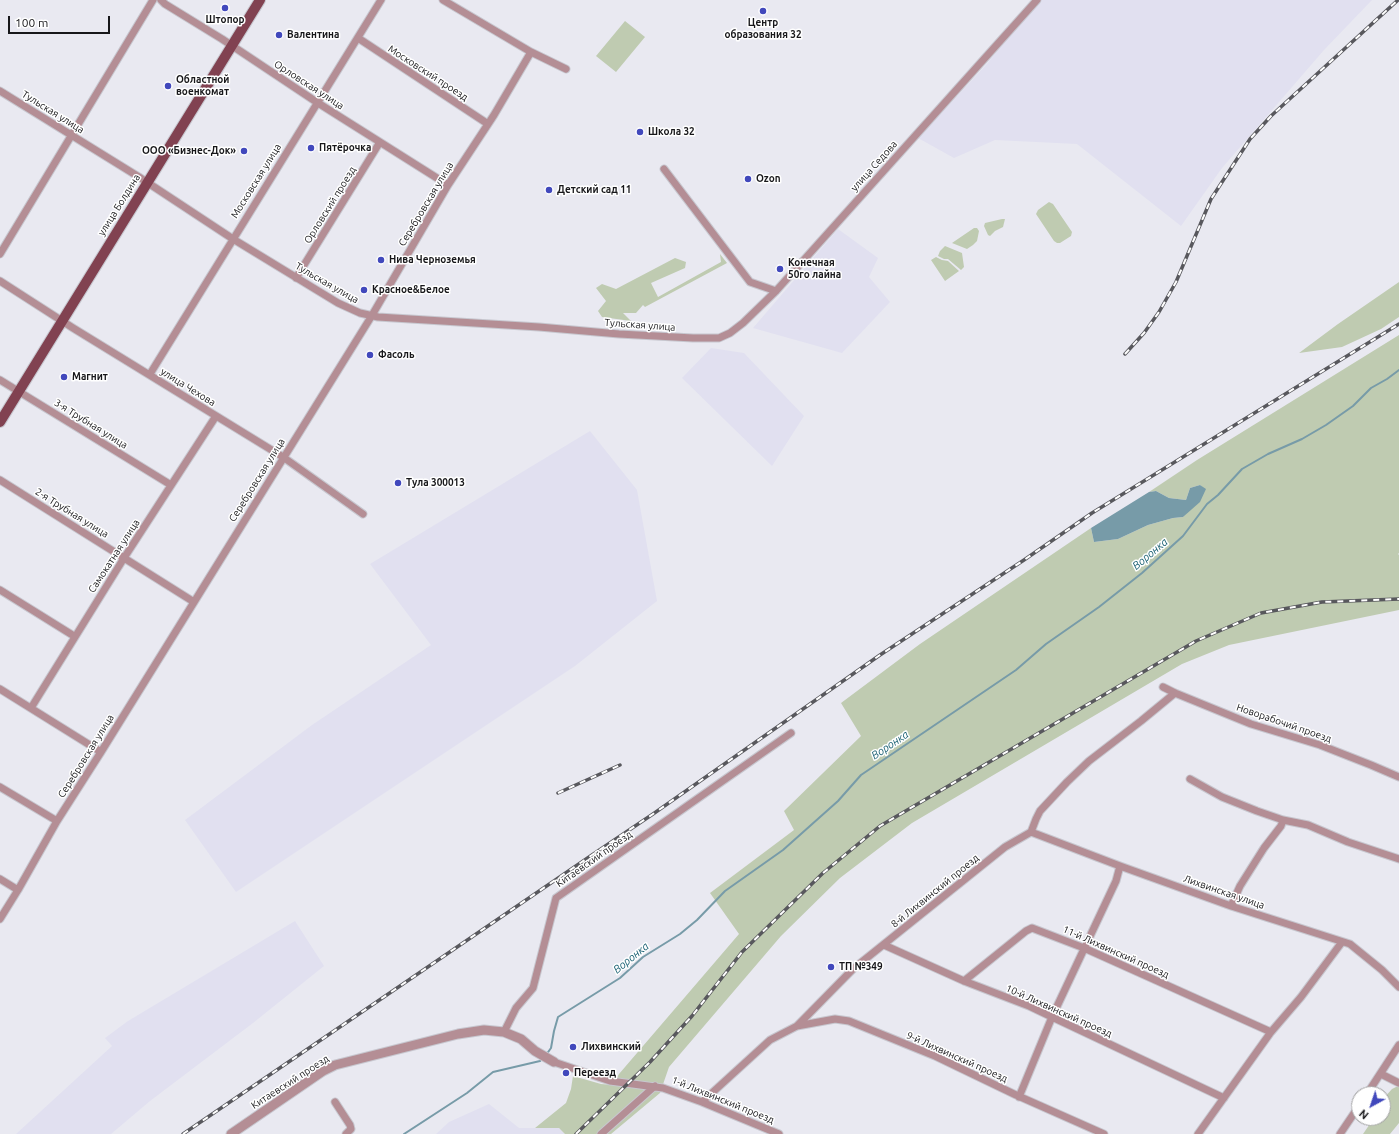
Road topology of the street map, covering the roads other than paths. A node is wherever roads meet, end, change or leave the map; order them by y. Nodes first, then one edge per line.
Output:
1 (153, 0) edge
2 (161, 0) edge
3 (260, 0) edge
4 (381, 0) edge
5 (443, 0) edge
6 (1037, 0) edge
7 (358, 38) junction
8 (232, 46) junction
9 (531, 52) junction
10 (566, 69) dead end
11 (0, 91) edge
12 (318, 103) junction
13 (488, 124) junction
14 (72, 136) junction
15 (380, 142) junction
16 (664, 169) dead end
17 (147, 183) junction
18 (448, 185) junction
19 (232, 239) junction
20 (0, 254) edge
21 (296, 278) junction
22 (0, 281) edge
23 (776, 291) junction
24 (371, 317) junction
25 (62, 320) junction
26 (719, 338) joint
27 (150, 374) junction
28 (0, 380) edge
29 (19, 391) junction
30 (216, 416) junction
31 (0, 422) edge
32 (283, 457) junction
33 (0, 480) edge
34 (171, 485) junction
35 (363, 514) dead end
36 (124, 558) junction
37 (0, 590) edge
38 (194, 602) junction
39 (74, 636) junction
40 (1163, 687) dead end
41 (0, 689) edge
42 (1175, 693) junction
43 (31, 708) junction
44 (791, 733) dead end
45 (101, 752) junction
46 (1399, 777) edge
47 (1190, 780) dead end
48 (0, 787) edge
49 (1283, 820) junction
50 (57, 821) junction
51 (1032, 832) junction
52 (1399, 859) edge
53 (1120, 866) junction
54 (0, 879) edge
55 (18, 890) junction
56 (1231, 906) junction
57 (0, 919) edge
58 (1342, 942) junction
59 (884, 945) junction
60 (1084, 948) junction
61 (964, 981) junction
62 (1399, 987) edge
63 (1052, 1017) junction
64 (797, 1026) junction
65 (504, 1032) junction
66 (1271, 1032) junction
67 (1399, 1045) edge
68 (554, 1062) joint
69 (1381, 1074) junction
70 (1399, 1083) edge
71 (655, 1086) junction
72 (1373, 1086) edge
73 (1019, 1097) junction
74 (1224, 1098) junction
75 (335, 1102) dead end
76 (702, 1102) junction
77 (1351, 1118) edge
78 (231, 1134) edge
79 (346, 1134) edge
80 (601, 1134) edge
81 (778, 1134) edge
82 (1104, 1134) edge
83 (1198, 1134) edge
84 (1340, 1134) edge

1 - 14 street
2 - 8 street, Орловская улица
3 - 8 main road, улица Болдина
4 - 7 street, Московская улица
5 - 9 street
6 - 23 street, улица Седова
7 - 12 street, Московская улица
7 - 13 street, Московский проезд
8 - 12 street, Орловская улица
8 - 17 main road, улица Болдина
9 - 10 street
9 - 13 street, Серебровская улица
11 - 14 street, Тульская улица
12 - 15 street, Орловская улица
12 - 19 street, Московская улица
13 - 18 street, Серебровская улица
14 - 17 street, Тульская улица
14 - 20 street
15 - 18 street, Орловская улица
15 - 21 street, Орловский проезд
16 - 23 street
17 - 19 street, Тульская улица
17 - 25 main road, улица Болдина
18 - 24 street, Серебровская улица
19 - 21 street, Тульская улица
19 - 27 street, Московская улица
21 - 24 street, Тульская улица
22 - 25 street, улица Чехова
23 - 26 street, улица Седова
24 - 26 street, Тульская улица
24 - 32 street, Серебровская улица
25 - 27 street, улица Чехова
25 - 29 main road, улица Болдина
27 - 30 street, улица Чехова
28 - 29 street, 3-я Трубная улица
29 - 31 main road, улица Болдина
29 - 34 street, 3-я Трубная улица
30 - 32 street, улица Чехова
30 - 34 street, Самокатная улица
32 - 35 street, улица Чехова
32 - 38 street, Серебровская улица
33 - 36 street, 2-я Трубная улица
34 - 36 street, Самокатная улица
36 - 38 street, 2-я Трубная улица
36 - 39 street, Самокатная улица
37 - 39 street
38 - 45 street, Серебровская улица
39 - 43 street, Самокатная улица
40 - 42 street, Новорабочий проезд
41 - 43 street
42 - 46 street, Новорабочий проезд
42 - 51 street
43 - 45 street
44 - 65 street, Китаевский проезд
45 - 50 street, Серебровская улица
47 - 49 street
48 - 50 street
49 - 52 street
49 - 56 street
50 - 55 street, Серебровская улица
51 - 53 street, Лихвинская улица
51 - 59 street, 8-й Лихвинский проезд
53 - 56 street, Лихвинская улица
53 - 60 street
54 - 55 street
55 - 57 street, Серебровская улица
56 - 58 street, Лихвинская улица
58 - 62 street, Лихвинская улица
58 - 66 street
59 - 61 street, 10-й Лихвинский проезд
59 - 64 street, 8-й Лихвинский проезд
60 - 61 street, 11-й Лихвинский проезд
60 - 63 street
60 - 66 street, 11-й Лихвинский проезд
61 - 63 street, 10-й Лихвинский проезд
63 - 73 street
63 - 74 street, 10-й Лихвинский проезд
64 - 73 street, 9-й Лихвинский проезд
64 - 76 street, 8-й Лихвинский проезд
65 - 68 street, 1-й Лихвинский проезд
65 - 78 street, Китаевский проезд
66 - 74 street
67 - 69 street
68 - 71 street, 1-й Лихвинский проезд
69 - 70 street
69 - 72 street
71 - 76 street, 1-й Лихвинский проезд
71 - 80 street
73 - 82 street, 9-й Лихвинский проезд
74 - 83 street
75 - 79 street
76 - 81 street, 1-й Лихвинский проезд
77 - 84 street

